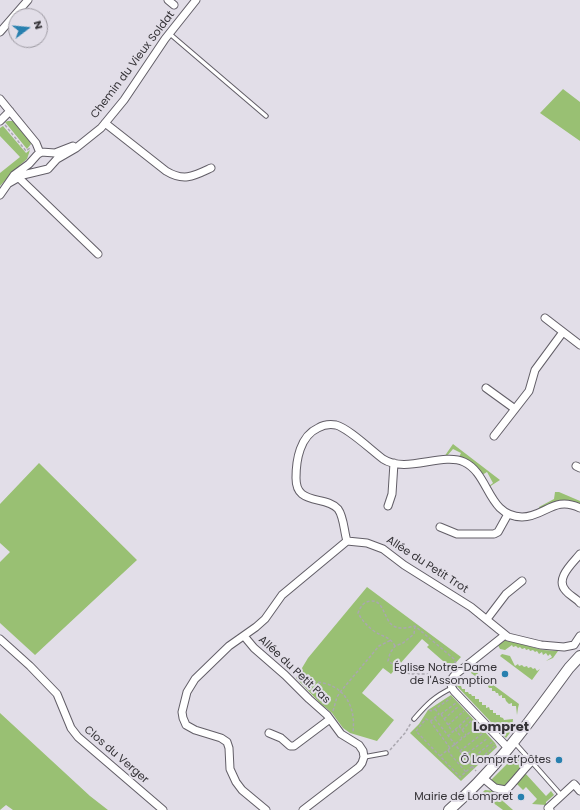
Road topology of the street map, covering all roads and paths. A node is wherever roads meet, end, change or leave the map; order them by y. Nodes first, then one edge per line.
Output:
1 (28, 0) edge
2 (196, 0) edge
3 (0, 32) edge
4 (170, 34) junction
5 (0, 98) edge
6 (10, 111) junction
7 (266, 116) dead end
8 (0, 121) edge
9 (105, 123) junction
10 (86, 140) junction
11 (36, 143) junction
12 (43, 153) junction
13 (34, 159) junction
14 (51, 165) junction
15 (211, 168) dead end
16 (41, 171) junction
17 (18, 177) junction
18 (9, 183) junction
19 (0, 195) edge
20 (98, 254) dead end
21 (545, 318) dead end
22 (563, 332) junction
23 (580, 345) edge
24 (486, 388) dead end
25 (515, 409) junction
26 (494, 436) dead end
27 (394, 463) junction
28 (388, 506) dead end
29 (580, 508) edge
30 (508, 514) junction
31 (440, 527) dead end
32 (347, 541) junction
33 (580, 554) edge
34 (522, 582) dead end
35 (580, 604) edge
36 (487, 619) junction
37 (415, 626) junction
38 (505, 635) junction
39 (244, 636) junction
40 (580, 637) edge
41 (0, 639) edge
42 (391, 640) junction
43 (395, 646) junction
44 (580, 656) edge
45 (459, 671) junction
46 (296, 685) junction
47 (452, 688) junction
48 (341, 691) junction
49 (451, 697) dead end
50 (424, 707) junction
51 (435, 709) junction
52 (440, 714) junction
53 (469, 717) junction
54 (435, 718) junction
55 (330, 719) junction
56 (414, 719) joint
57 (443, 719) junction
58 (472, 720) junction
59 (431, 721) junction
60 (448, 725) junction
61 (459, 726) junction
62 (478, 726) junction
63 (455, 729) junction
64 (462, 730) junction
65 (453, 732) junction
66 (269, 733) dead end
67 (466, 735) junction
68 (448, 736) junction
69 (462, 738) junction
70 (350, 740) junction
71 (492, 742) junction
72 (455, 744) junction
73 (511, 746) junction
74 (449, 749) junction
75 (460, 751) junction
76 (386, 753) joint
77 (440, 756) junction
78 (364, 757) junction
79 (464, 757) junction
80 (467, 760) junction
81 (531, 762) junction
82 (472, 767) junction
83 (466, 772) junction
84 (483, 778) junction
85 (580, 791) edge
86 (562, 795) junction
87 (163, 810) edge
88 (266, 810) edge
89 (303, 810) edge
90 (449, 810) edge
91 (550, 810) edge

1 - 3 street
2 - 4 street, Chemin du Vieux Soldat
4 - 7 lane
4 - 9 street, Chemin du Vieux Soldat
5 - 6 street
6 - 8 street
6 - 11 street
8 - 11 path
9 - 10 street, Chemin du Vieux Soldat
9 - 15 street
10 - 12 street, Chemin du Vieux Soldat
10 - 14 street, Chemin du Vieux Soldat
11 - 12 street
12 - 13 street
12 - 14 street
13 - 16 street
13 - 18 street
14 - 16 street
16 - 17 street
17 - 18 street
17 - 20 street
18 - 19 street
21 - 22 street
22 - 23 street
22 - 25 street
24 - 25 street
25 - 26 street
27 - 28 street
27 - 30 street
27 - 32 street
29 - 30 street
30 - 31 street
32 - 36 street, Allée du Petit Trot
32 - 39 street, Allée du Petit Pas
33 - 35 street
34 - 36 street
36 - 38 street, Allée du Petit Trot
37 - 42 path
37 - 43 path
37 - 45 path
38 - 40 street, Allée du Petit Trot
38 - 45 street
39 - 46 street, Allée du Petit Pas
39 - 88 street, Allée du Petit Pas
41 - 87 street, Clos du Verger
42 - 43 path
42 - 48 path
43 - 47 path
44 - 73 street
45 - 47 street
46 - 48 path
46 - 55 street, Allée du Petit Pas
47 - 50 lane
47 - 73 street
48 - 55 path
48 - 70 path
49 - 51 path
50 - 51 path
50 - 56 lane
51 - 52 path
52 - 54 path
52 - 57 path
52 - 57 path
53 - 58 path
53 - 60 path
53 - 61 path
54 - 59 path
54 - 68 path
55 - 66 street, Allée du Petit Pas
55 - 70 street, Allée du Petit Pas
56 - 76 path
57 - 60 path
58 - 62 path
58 - 64 path
59 - 74 path
59 - 77 path
60 - 65 path
61 - 63 path
61 - 64 path
62 - 67 path
62 - 75 path
63 - 65 path
63 - 69 path
64 - 67 path
65 - 68 path
67 - 69 path
68 - 72 path
69 - 72 path
70 - 78 street, Allée du Petit Pas
71 - 79 path
71 - 80 path
71 - 82 path
72 - 74 path
72 - 75 path
73 - 81 lane
73 - 84 street
74 - 77 path
74 - 83 path
75 - 79 path
76 - 78 lane
77 - 83 path
78 - 89 street
79 - 80 path
80 - 82 path
81 - 84 street
81 - 86 lane
82 - 83 path
82 - 84 path
84 - 90 street
85 - 86 street
86 - 91 street

